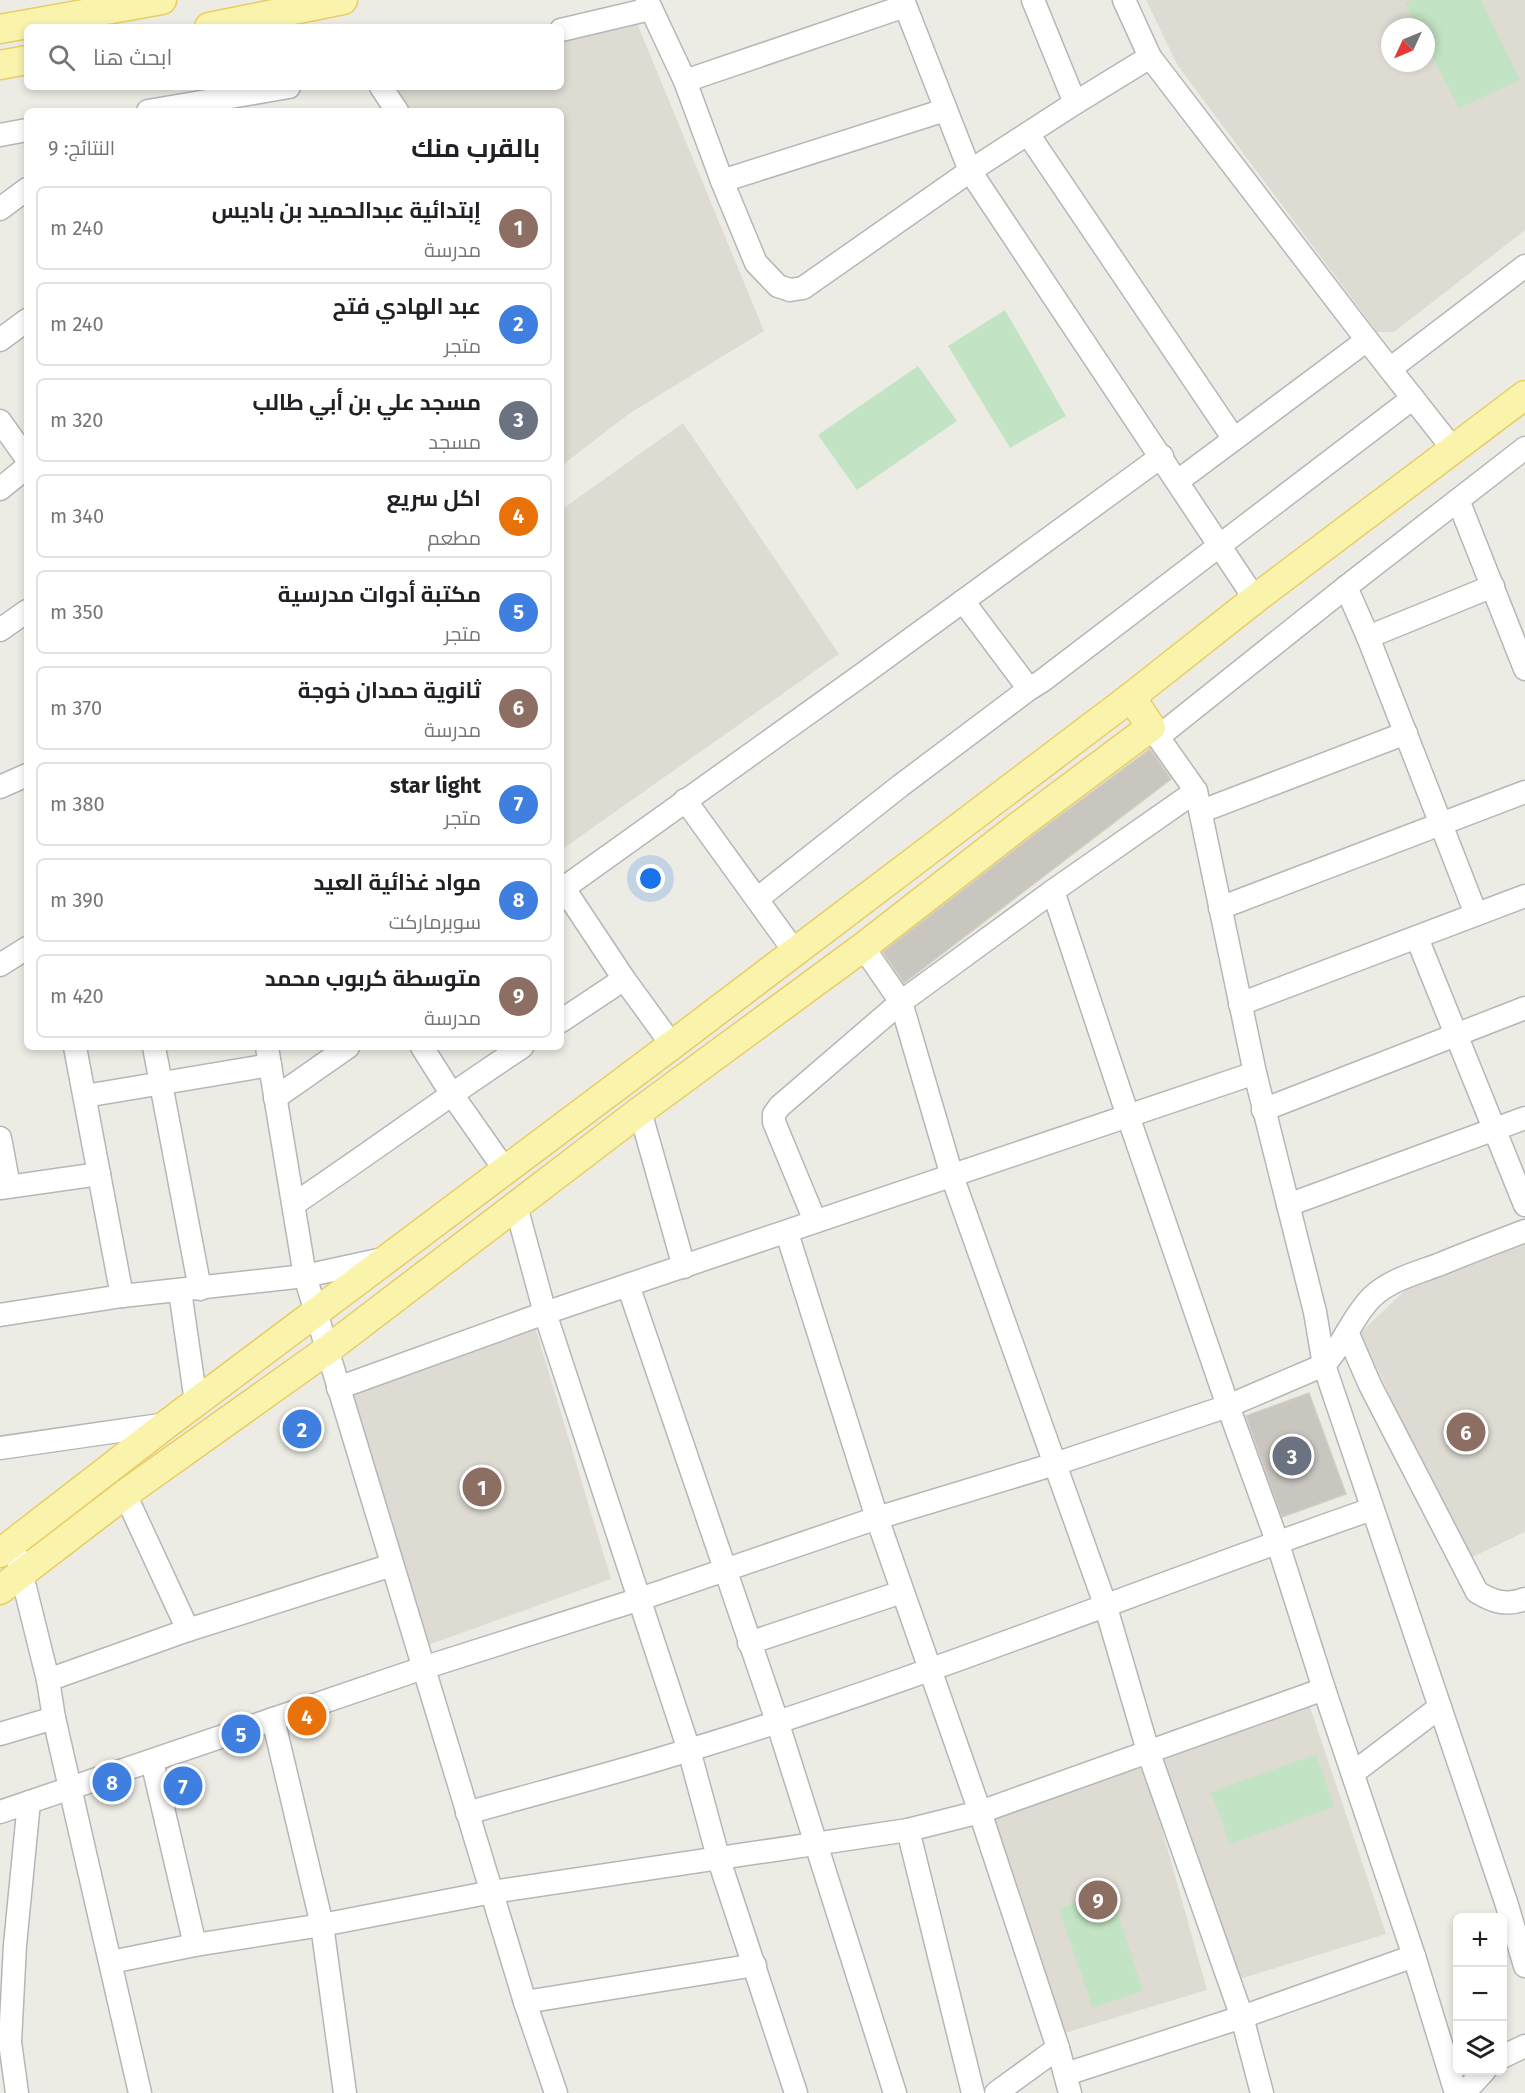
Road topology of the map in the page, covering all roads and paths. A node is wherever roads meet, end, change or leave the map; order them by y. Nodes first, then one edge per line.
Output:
1 (162, 0) edge
2 (343, 0) edge
3 (1033, 0) edge
4 (1124, 0) edge
5 (904, 3) edge
6 (649, 4) edge
7 (28, 24) edge
8 (224, 24) edge
9 (24, 25) edge
10 (0, 29) edge
11 (564, 29) edge
12 (1150, 57) junction
13 (24, 61) edge
14 (0, 65) edge
15 (685, 81) junction
16 (274, 90) edge
17 (383, 90) edge
18 (1075, 103) junction
19 (183, 108) edge
20 (395, 108) edge
21 (945, 110) junction
22 (1028, 134) junction
23 (970, 171) junction
24 (722, 181) junction
25 (24, 191) edge
26 (0, 209) edge
27 (1525, 266) edge
28 (24, 322) edge
29 (0, 340) edge
30 (1367, 340) junction
31 (1390, 369) junction
32 (1525, 395) edge
33 (1413, 398) junction
34 (0, 421) edge
35 (1234, 440) junction
36 (1525, 448) edge
37 (1453, 449) junction
38 (24, 455) edge
39 (1162, 456) junction
40 (24, 469) edge
41 (1178, 481) junction
42 (0, 489) edge
43 (1458, 500) junction
44 (1221, 547) junction
45 (1493, 586) junction
46 (1346, 587) junction
47 (1255, 599) junction
48 (963, 602) junction
49 (24, 613) edge
50 (0, 630) edge
51 (1368, 637) junction
52 (1525, 669) edge
53 (1029, 689) junction
54 (1131, 697) junction
55 (1155, 732) junction
56 (1406, 733) junction
57 (24, 776) edge
58 (0, 787) edge
59 (1525, 792) edge
60 (685, 800) junction
61 (1199, 801) junction
62 (1439, 824) junction
63 (564, 886) edge
64 (564, 890) edge
65 (1053, 891) junction
66 (1525, 896) edge
67 (757, 899) junction
68 (1220, 908) junction
69 (1476, 914) junction
70 (1417, 938) junction
71 (863, 946) junction
72 (24, 950) edge
73 (795, 952) junction
74 (0, 965) edge
75 (624, 979) junction
76 (901, 1002) junction
77 (1240, 1004) junction
78 (1525, 1008) edge
79 (564, 1019) edge
80 (1457, 1033) junction
81 (672, 1045) junction
82 (76, 1050) edge
83 (155, 1050) edge
84 (344, 1050) edge
85 (424, 1050) edge
86 (517, 1050) edge
87 (268, 1056) edge
88 (1255, 1073) junction
89 (161, 1084) junction
90 (451, 1093) junction
91 (85, 1096) junction
92 (275, 1098) junction
93 (1263, 1110) junction
94 (639, 1111) junction
95 (1128, 1116) junction
96 (1525, 1118) edge
97 (1496, 1129) junction
98 (0, 1138) edge
99 (505, 1170) junction
100 (99, 1174) junction
101 (952, 1176) junction
102 (5, 1187) edge
103 (294, 1204) junction
104 (1288, 1204) junction
105 (1525, 1205) edge
106 (516, 1206) junction
107 (815, 1221) junction
108 (1525, 1231) edge
109 (787, 1233) junction
110 (387, 1258) junction
111 (684, 1266) junction
112 (305, 1276) junction
113 (628, 1285) junction
114 (190, 1290) junction
115 (122, 1296) junction
116 (316, 1313) junction
117 (545, 1313) junction
118 (0, 1315) edge
119 (1347, 1332) junction
120 (327, 1350) junction
121 (1324, 1365) junction
122 (338, 1388) junction
123 (196, 1402) junction
124 (1228, 1406) junction
125 (167, 1424) junction
126 (0, 1448) edge
127 (1055, 1464) junction
128 (125, 1494) junction
129 (1372, 1509) junction
130 (877, 1518) junction
131 (1277, 1541) junction
132 (4, 1547) edge
133 (392, 1565) junction
134 (725, 1569) junction
135 (11, 1582) edge
136 (902, 1592) junction
137 (640, 1599) junction
138 (1525, 1599) edge
139 (1105, 1604) junction
140 (188, 1630) junction
141 (749, 1643) junction
142 (423, 1668) junction
143 (929, 1670) junction
144 (48, 1680) junction
145 (1324, 1689) junction
146 (1440, 1707) junction
147 (54, 1718) junction
148 (273, 1719) junction
149 (777, 1721) junction
150 (0, 1734) edge
151 (689, 1750) junction
152 (1148, 1751) junction
153 (152, 1761) junction
154 (1353, 1773) junction
155 (71, 1788) junction
156 (29, 1802) junction
157 (0, 1812) edge
158 (980, 1812) junction
159 (468, 1813) junction
160 (908, 1830) junction
161 (815, 1843) junction
162 (718, 1857) junction
163 (492, 1892) junction
164 (1506, 1902) junction
165 (1505, 1913) edge
166 (322, 1925) junction
167 (195, 1945) junction
168 (1414, 1956) junction
169 (111, 1962) junction
170 (754, 1965) junction
171 (1525, 1966) edge
172 (525, 2002) junction
173 (1242, 2017) junction
174 (1525, 2046) edge
175 (1058, 2048) junction
176 (1507, 2055) edge
177 (1477, 2075) edge
178 (1068, 2083) edge
179 (16, 2087) edge
180 (1453, 2091) edge
181 (140, 2093) edge
182 (345, 2093) edge
183 (556, 2093) edge
184 (796, 2093) edge
185 (895, 2093) edge
186 (974, 2093) edge
187 (996, 2093) edge
188 (1262, 2093) edge

1 - 7 main road
2 - 8 main road
3 - 18 street
4 - 12 street
5 - 15 street
5 - 21 street
6 - 11 street
6 - 15 street
9 - 10 main road
12 - 18 street
12 - 30 street
13 - 14 main road
15 - 24 street
16 - 19 street
17 - 20 street
18 - 22 street
21 - 23 street
21 - 24 street
22 - 23 street
22 - 35 street
23 - 24 street
23 - 39 street
25 - 26 street
27 - 31 street
28 - 29 street
30 - 31 street
30 - 35 street
31 - 33 street
32 - 37 main road
33 - 37 street
33 - 44 street
34 - 38 street
35 - 41 street
36 - 43 street
37 - 47 main road
39 - 41 street
39 - 48 street
40 - 42 street
41 - 44 street
43 - 45 street
43 - 46 street
44 - 47 street
44 - 53 street
45 - 51 street
45 - 52 street
46 - 51 street
46 - 55 street
47 - 54 main road
48 - 53 street
48 - 60 street
49 - 50 street
51 - 56 street
53 - 67 street
54 - 55 main road
54 - 73 main road
55 - 61 street
55 - 71 main road
56 - 61 street
56 - 62 street
57 - 58 street
59 - 62 street
60 - 63 street
60 - 67 street
61 - 65 street
61 - 68 street
62 - 68 street
62 - 69 street
64 - 75 street
65 - 76 street
65 - 95 street
66 - 69 street
67 - 73 street
68 - 77 street
69 - 70 street
70 - 77 street
70 - 80 street
71 - 76 street
71 - 94 main road
72 - 74 street
73 - 81 main road
75 - 79 street
75 - 81 street
76 - 101 street
76 - 107 street
77 - 88 street
78 - 80 street
80 - 93 street
80 - 97 street
81 - 99 main road
82 - 91 street
83 - 89 street
84 - 92 street
85 - 90 street
86 - 90 street
87 - 89 street
87 - 92 street
88 - 93 street
88 - 95 street
89 - 91 street
89 - 114 street
90 - 99 street
90 - 103 street
91 - 100 street
92 - 103 street
93 - 104 street
94 - 106 main road
94 - 111 street
95 - 101 street
95 - 124 street
96 - 97 street
97 - 104 street
97 - 105 street
98 - 102 street
99 - 110 main road
100 - 102 street
100 - 115 street
101 - 107 street
101 - 127 street
103 - 112 street
104 - 121 street
106 - 117 street
106 - 120 main road
107 - 109 street
108 - 119 street
109 - 111 street
109 - 130 street
110 - 112 street
110 - 116 main road
111 - 113 street
112 - 114 street
112 - 116 street
113 - 117 street
113 - 134 street
114 - 115 street
114 - 123 street
115 - 118 street
116 - 120 street
116 - 123 main road
117 - 122 street
117 - 137 street
119 - 121 street
119 - 138 street
120 - 122 street
120 - 128 main road
121 - 124 street
121 - 129 street
122 - 133 street
123 - 125 main road
124 - 127 street
124 - 131 street
125 - 126 street
125 - 132 main road
127 - 130 street
127 - 139 street
128 - 135 main road
128 - 140 street
129 - 131 street
129 - 146 street
130 - 134 street
130 - 136 street
131 - 139 street
131 - 145 street
132 - 135 street
133 - 140 street
133 - 142 street
134 - 137 street
134 - 141 street
135 - 144 street
136 - 141 street
136 - 143 street
137 - 142 street
137 - 151 street
139 - 143 street
139 - 152 street
140 - 144 street
141 - 149 street
142 - 148 street
142 - 159 street
143 - 149 street
143 - 158 street
144 - 147 street
145 - 152 street
145 - 154 street
146 - 154 street
146 - 164 street
147 - 150 street
147 - 155 street
148 - 153 street
148 - 166 street
149 - 151 street
149 - 161 street
151 - 159 street
151 - 162 street
152 - 158 street
152 - 173 street
153 - 155 street
153 - 167 street
154 - 168 street
155 - 156 street
155 - 169 street
156 - 157 street
156 - 179 street
158 - 160 street
158 - 175 street
159 - 163 street
160 - 161 street
160 - 186 street
161 - 162 street
161 - 185 street
162 - 163 street
162 - 170 street
163 - 166 street
163 - 172 street
164 - 165 street
164 - 171 street
166 - 167 street
166 - 182 street
167 - 169 street
168 - 173 street
168 - 180 street
169 - 181 street
170 - 172 street
170 - 184 street
172 - 183 street
173 - 178 street
173 - 188 street
174 - 176 street
175 - 178 street
175 - 187 street
177 - 180 street

